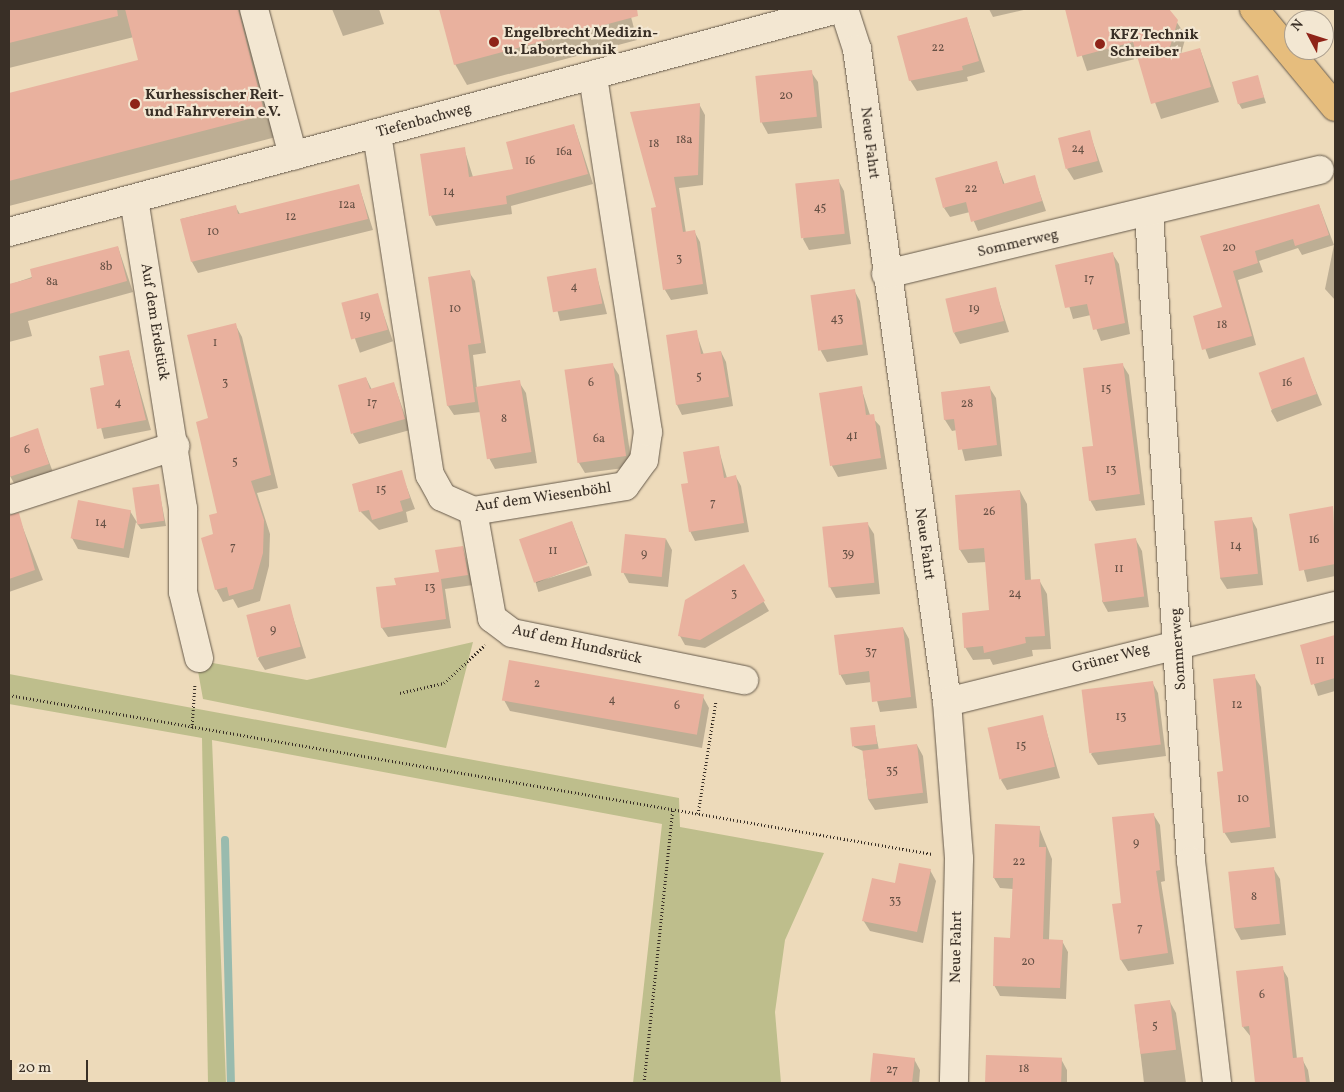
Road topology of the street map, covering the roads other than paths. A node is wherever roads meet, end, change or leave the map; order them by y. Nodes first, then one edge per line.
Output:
1 (254, 9) edge
2 (838, 9) edge
3 (844, 9) edge
4 (1254, 9) edge
5 (592, 76) junction
6 (1335, 107) edge
7 (377, 134) junction
8 (293, 156) junction
9 (1320, 170) dead end
10 (134, 199) junction
11 (1149, 214) junction
12 (9, 232) edge
13 (886, 274) junction
14 (175, 446) junction
15 (9, 500) edge
16 (473, 511) junction
17 (1335, 606) edge
18 (1178, 642) junction
19 (199, 658) road end
20 (732, 678) road end
21 (947, 702) junction
22 (954, 1083) edge
23 (1217, 1083) edge

1 - 8 street
2 - 5 street, Tiefenbachweg
3 - 13 street, Neue Fahrt
4 - 6 main road
5 - 7 street, Tiefenbachweg
5 - 16 street, Auf dem Wiesenböhl
7 - 8 street, Tiefenbachweg
7 - 16 street, Auf dem Wiesenböhl
8 - 10 street, Tiefenbachweg
9 - 11 street, Sommerweg
10 - 12 street, Tiefenbachweg
10 - 14 street, Auf dem Erdstück
11 - 13 street, Sommerweg
11 - 18 street, Sommerweg
13 - 21 street, Neue Fahrt
14 - 15 street
14 - 19 street, Auf dem Erdstück
16 - 20 street, Auf dem Hundsrück
17 - 18 street, Grüner Weg
18 - 21 street, Grüner Weg
18 - 23 street, Sommerweg
21 - 22 street, Neue Fahrt

